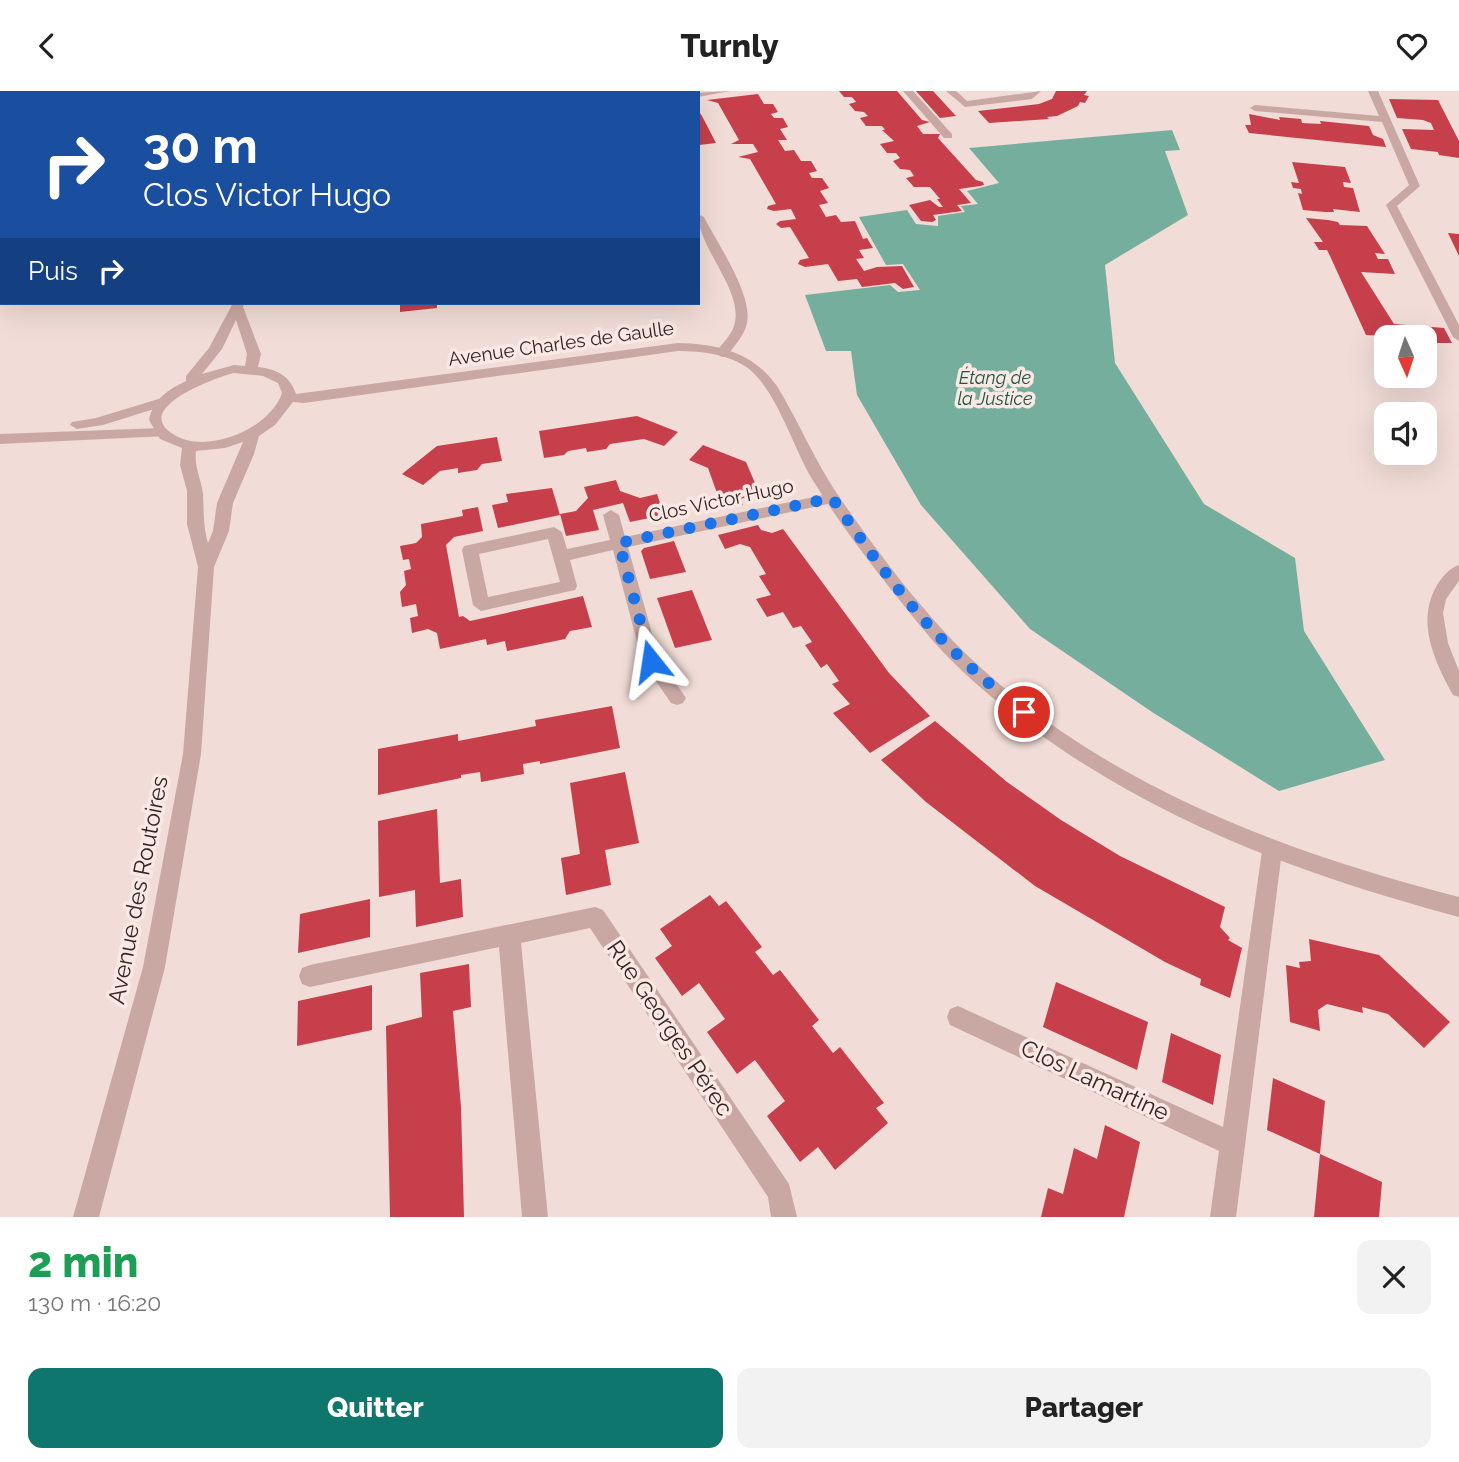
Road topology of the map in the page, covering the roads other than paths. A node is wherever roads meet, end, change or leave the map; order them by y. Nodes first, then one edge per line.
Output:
1 (725, 91) edge
2 (908, 91) edge
3 (951, 91) edge
4 (1035, 91) edge
5 (1373, 91) edge
6 (700, 94) edge
7 (1255, 108) dead end
8 (1387, 120) junction
9 (947, 136) dead end
10 (700, 224) edge
11 (238, 305) edge
12 (1459, 337) edge
13 (722, 353) junction
14 (251, 369) junction
15 (183, 386) junction
16 (289, 398) junction
17 (165, 401) junction
18 (162, 433) junction
19 (40, 435) junction
20 (252, 436) junction
21 (0, 439) edge
22 (190, 445) junction
23 (832, 498) junction
24 (611, 515) dead end
25 (619, 543) junction
26 (560, 556) junction
27 (206, 566) junction
28 (1459, 571) edge
29 (1459, 690) edge
30 (677, 698) dead end
31 (1272, 851) junction
32 (1459, 907) edge
33 (509, 935) junction
34 (310, 976) dead end
35 (958, 1017) dead end
36 (1233, 1144) junction
37 (86, 1217) edge
38 (535, 1217) edge
39 (784, 1217) edge
40 (1223, 1217) edge

1 - 6 street
2 - 9 street
3 - 4 street
5 - 8 street
7 - 8 street
8 - 12 street
10 - 13 street
11 - 14 street
11 - 15 street
13 - 16 street, Avenue Charles de Gaulle
13 - 23 street, Avenue Charles de Gaulle
14 - 15 street
14 - 16 street
15 - 17 street
16 - 20 street
17 - 18 street
17 - 19 street
18 - 19 street
18 - 22 street
19 - 21 street
20 - 22 street
20 - 27 street, Avenue des Routoires
22 - 27 street, Avenue des Routoires
23 - 25 street, Clos Victor Hugo
23 - 31 street, Avenue Charles de Gaulle
24 - 25 street
25 - 26 street, Clos Victor Hugo
25 - 30 street
26 - 26 street
27 - 37 street, Avenue des Routoires
28 - 29 street
31 - 32 street, Avenue Charles de Gaulle
31 - 36 street
33 - 34 street, Rue Georges Pérec
33 - 38 street
33 - 39 street, Rue Georges Pérec
35 - 36 street, Clos Lamartine
36 - 40 street

